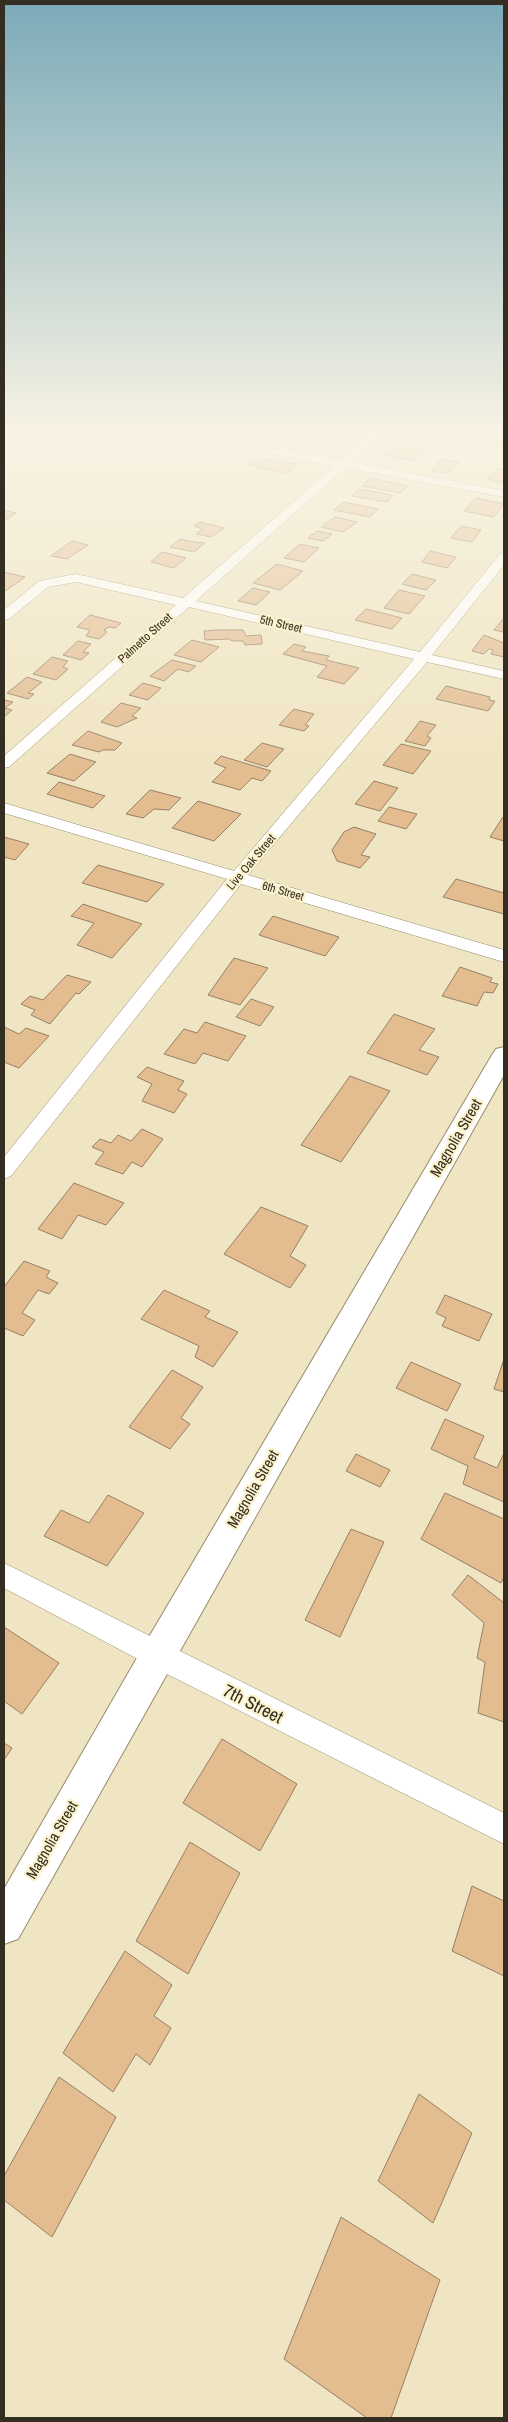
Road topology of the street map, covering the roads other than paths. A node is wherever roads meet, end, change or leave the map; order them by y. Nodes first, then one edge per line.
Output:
1 (249, 547) edge
2 (504, 557) edge
3 (186, 602) junction
4 (4, 616) edge
5 (424, 656) junction
6 (504, 675) edge
7 (4, 764) edge
8 (4, 808) edge
9 (237, 878) junction
10 (504, 956) edge
11 (504, 1055) edge
12 (4, 1171) edge
13 (4, 1575) edge
14 (157, 1655) junction
15 (504, 1829) edge
16 (4, 1924) edge

1 - 3 street, Palmetto Street
2 - 5 street, Live Oak Street
3 - 4 street, 5th Street
3 - 5 street, 5th Street
3 - 7 street, Palmetto Street
5 - 6 street, 5th Street
5 - 9 street, Live Oak Street
8 - 9 street, 6th Street
9 - 10 street, 6th Street
9 - 12 street, Live Oak Street
11 - 14 street, Magnolia Street
13 - 14 street, 7th Street
14 - 15 street, 7th Street
14 - 16 street, Magnolia Street

